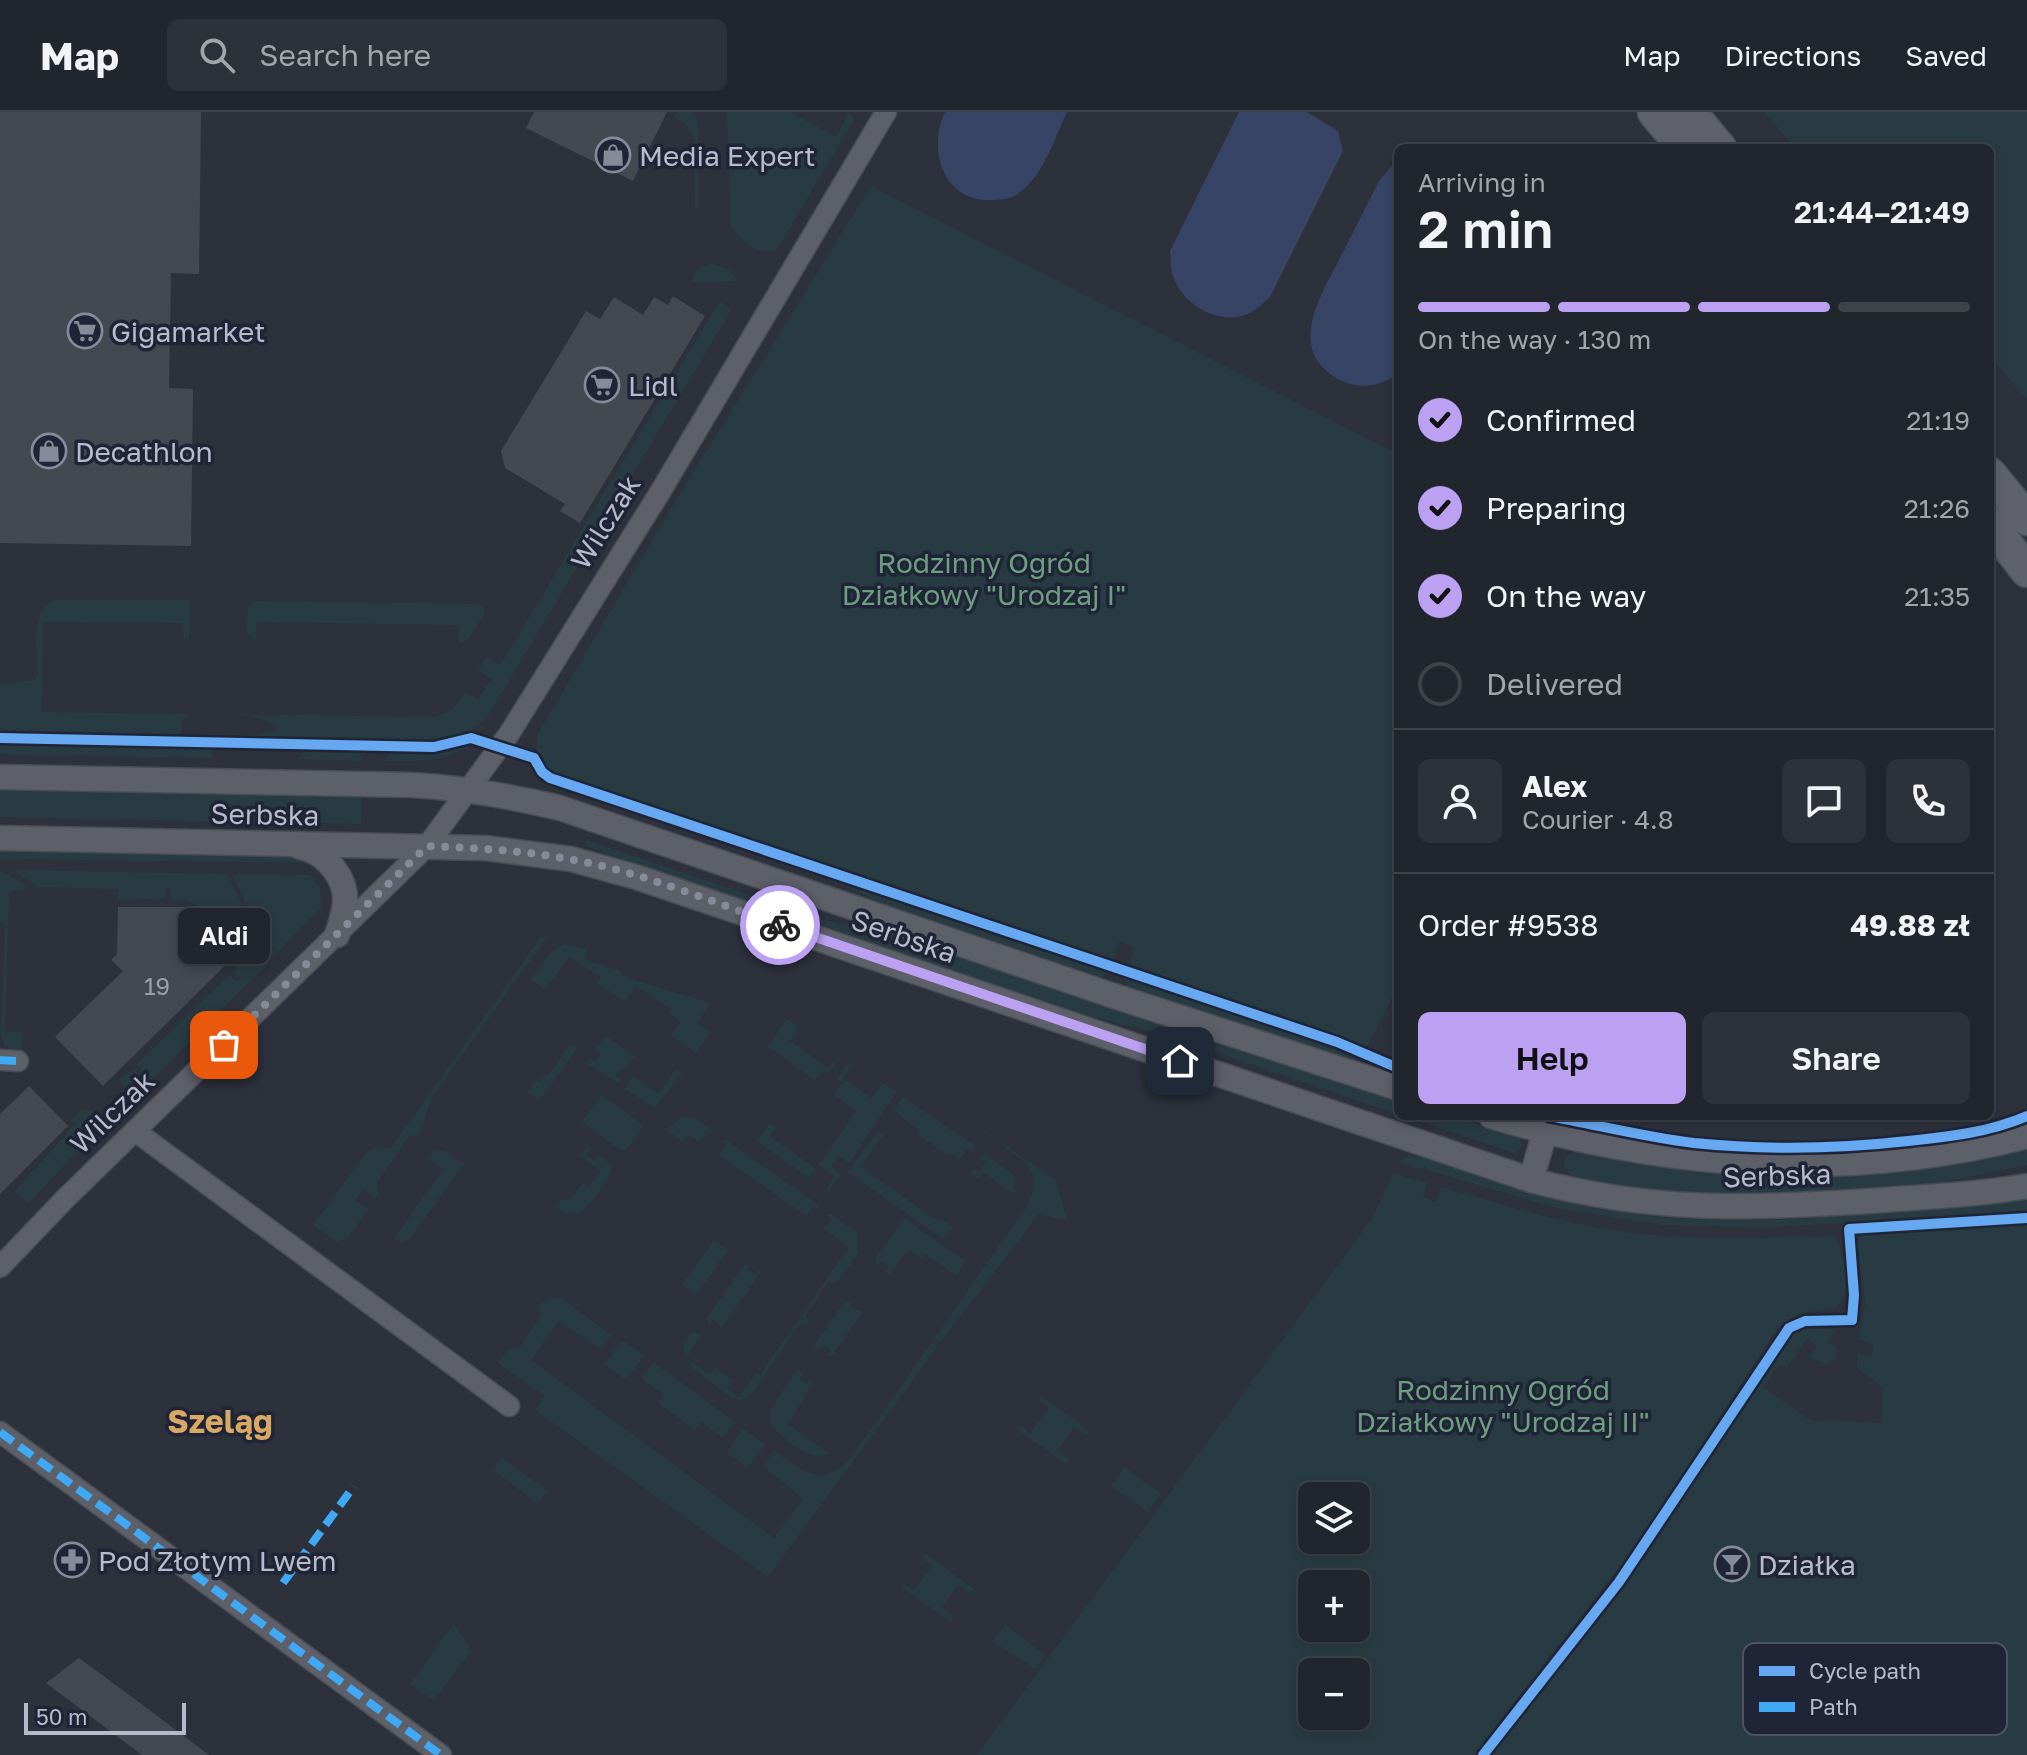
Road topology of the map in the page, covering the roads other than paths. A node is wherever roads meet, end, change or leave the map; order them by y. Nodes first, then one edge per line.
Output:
1 (886, 112) edge
2 (1654, 112) edge
3 (1690, 112) edge
4 (1681, 144) edge
5 (1717, 144) edge
6 (1994, 479) edge
7 (2027, 519) edge
8 (1994, 528) edge
9 (2027, 571) edge
10 (0, 777) edge
11 (470, 788) junction
12 (0, 838) edge
13 (282, 843) junction
14 (427, 846) junction
15 (337, 935) junction
16 (1394, 1087) edge
17 (1504, 1120) edge
18 (135, 1131) junction
19 (1545, 1132) junction
20 (2027, 1136) edge
21 (1531, 1180) junction
22 (2027, 1186) edge
23 (0, 1267) edge
24 (509, 1406) dead end
25 (0, 1432) edge
26 (441, 1755) edge

1 - 11 street, Wilczak
2 - 4 main road
3 - 5 main road
6 - 7 main road
8 - 9 main road
10 - 11 street, Serbska
11 - 14 street, Wilczak
11 - 16 street, Serbska
12 - 13 street, Serbska
13 - 14 street, Serbska
13 - 15 street
14 - 15 street, Wilczak
14 - 21 street, Serbska
15 - 18 street, Wilczak
17 - 19 street, Serbska
18 - 23 street, Wilczak
18 - 24 street
19 - 20 street, Serbska
19 - 21 street
21 - 22 street, Serbska
25 - 26 street

